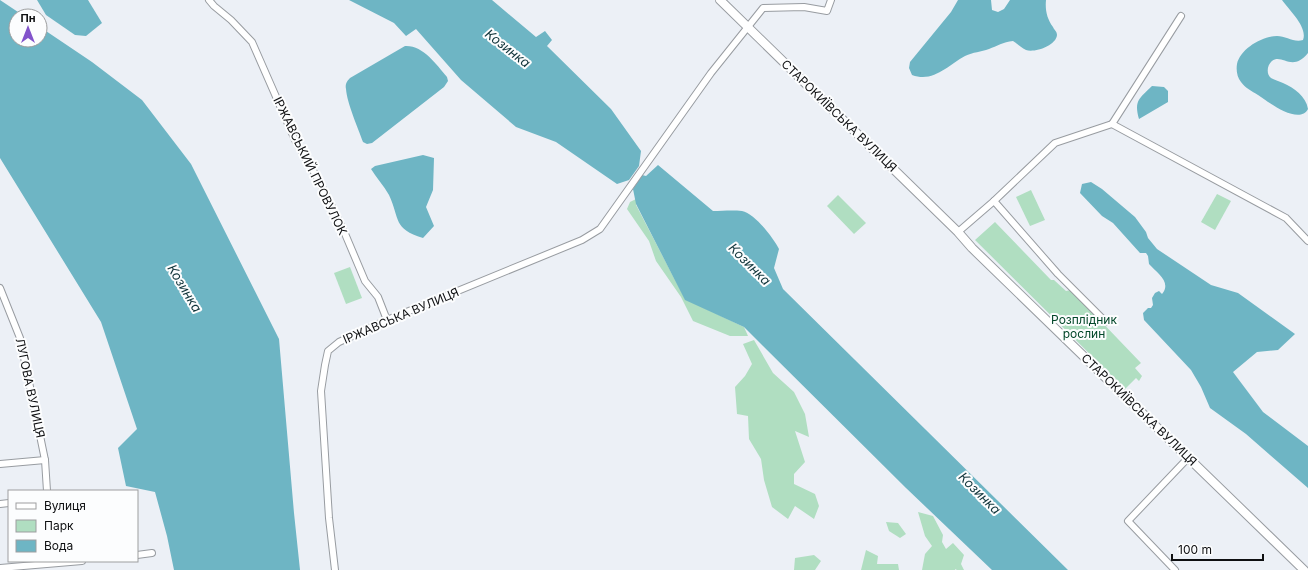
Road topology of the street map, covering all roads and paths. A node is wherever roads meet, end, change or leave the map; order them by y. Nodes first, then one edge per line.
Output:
1 (209, 0) edge
2 (720, 0) edge
3 (831, 0) edge
4 (1180, 16) dead end
5 (747, 27) junction
6 (1112, 124) junction
7 (994, 201) junction
8 (958, 232) junction
9 (1308, 240) edge
10 (0, 288) edge
11 (387, 320) junction
12 (1106, 322) dead end
13 (1188, 458) junction
14 (45, 460) junction
15 (0, 464) edge
16 (47, 490) edge
17 (152, 553) dead end
18 (138, 554) edge
19 (76, 562) edge
20 (56, 565) edge
21 (0, 568) edge
22 (335, 570) edge
23 (1175, 570) edge
24 (1304, 570) edge

1 - 11 street, ІРЖАВСЬКИЙ ПРОВУЛОК
2 - 5 street, СТАРОКИЇВСЬКА ВУЛИЦЯ
3 - 5 street, ІРЖАВСЬКА ВУЛИЦЯ
4 - 6 street
5 - 8 street, СТАРОКИЇВСЬКА ВУЛИЦЯ
5 - 11 street, ІРЖАВСЬКА ВУЛИЦЯ
6 - 7 street
6 - 9 street
7 - 8 street
7 - 12 street
8 - 13 street, СТАРОКИЇВСЬКА ВУЛИЦЯ
10 - 14 street, ЛУГОВА ВУЛИЦЯ
11 - 22 street, ІРЖАВСЬКА ВУЛИЦЯ
13 - 23 street
13 - 24 street, СТАРОКИЇВСЬКА ВУЛИЦЯ
14 - 15 street
14 - 16 street, ЛУГОВА ВУЛИЦЯ
17 - 18 street
19 - 20 street
20 - 21 street

